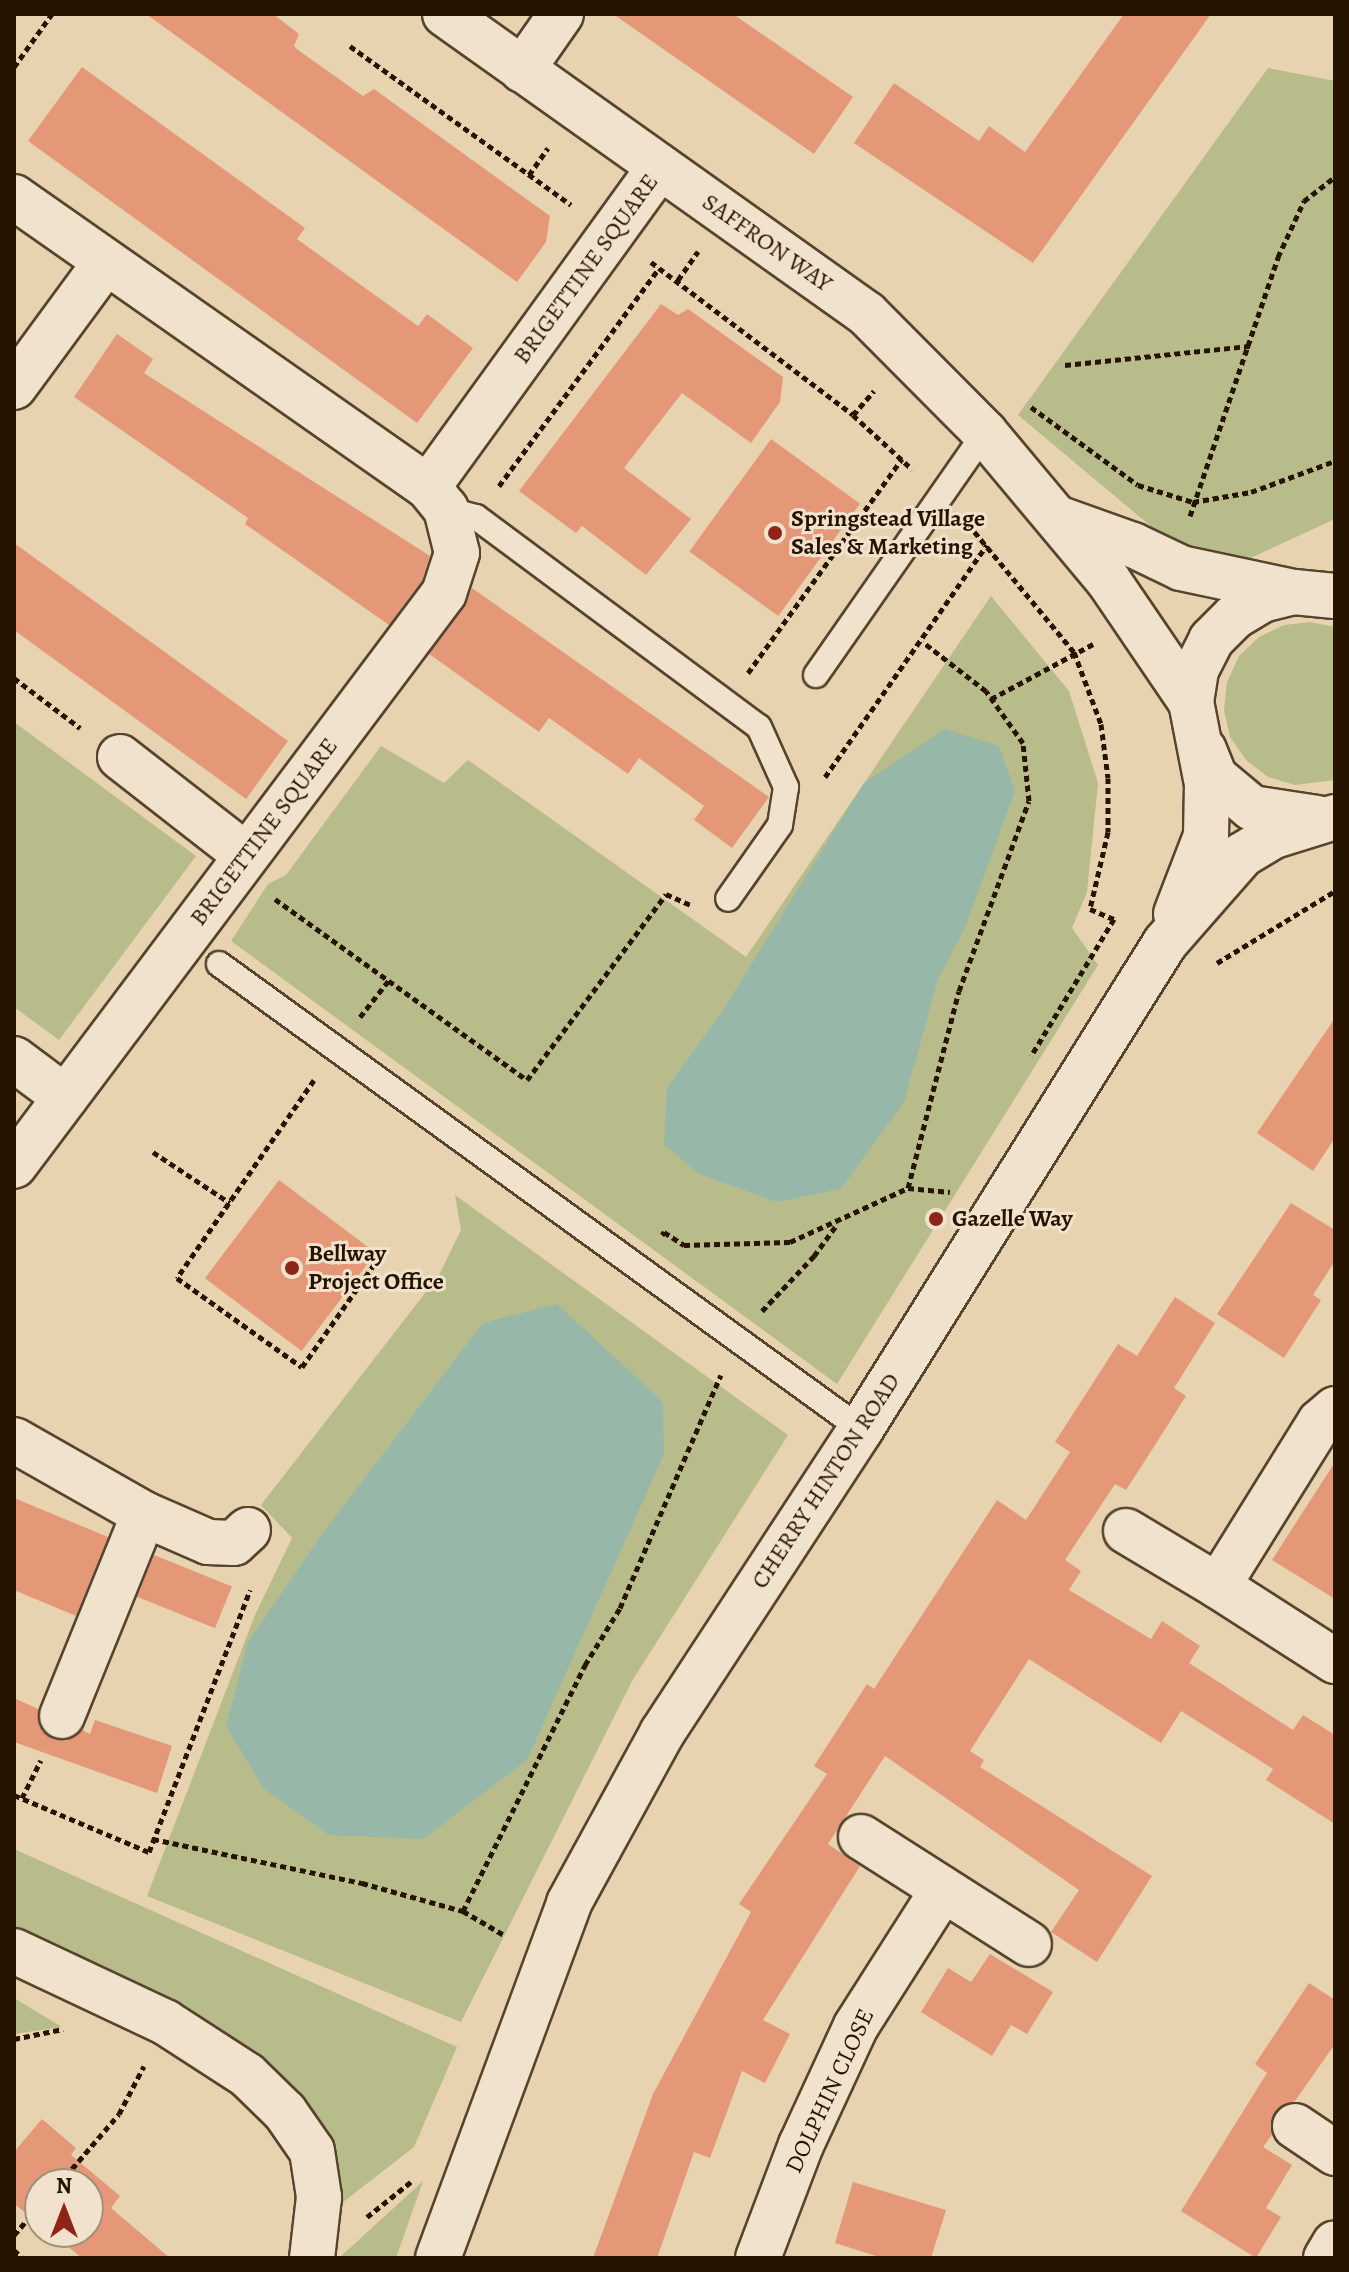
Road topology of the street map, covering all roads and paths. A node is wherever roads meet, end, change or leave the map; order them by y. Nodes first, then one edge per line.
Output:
1 (52, 14) edge
2 (445, 14) edge
3 (561, 14) edge
4 (350, 46) dead end
5 (14, 67) edge
6 (522, 70) junction
7 (660, 167) junction
8 (1335, 177) edge
9 (14, 197) edge
10 (611, 234) junction
11 (105, 263) junction
12 (659, 268) junction
13 (1250, 346) junction
14 (1065, 365) dead end
15 (14, 387) edge
16 (1031, 407) dead end
17 (985, 433) junction
18 (902, 459) junction
19 (1335, 461) edge
20 (939, 495) junction
21 (1193, 502) junction
22 (450, 504) junction
23 (1051, 516) junction
24 (987, 545) junction
25 (1323, 592) edge
26 (923, 642) junction
27 (1074, 652) junction
28 (816, 675) dead end
29 (14, 678) edge
30 (991, 699) junction
31 (726, 703) junction
32 (1191, 710) junction
33 (120, 757) joint
34 (1330, 818) edge
35 (780, 825) junction
36 (246, 855) junction
37 (728, 899) joint
38 (1114, 919) dead end
39 (1165, 943) junction
40 (219, 964) joint
41 (389, 980) junction
42 (336, 1048) junction
43 (14, 1059) edge
44 (65, 1097) junction
45 (153, 1152) dead end
46 (14, 1166) edge
47 (908, 1188) junction
48 (950, 1192) dead end
49 (230, 1203) junction
50 (837, 1224) junction
51 (385, 1249) dead end
52 (639, 1266) junction
53 (736, 1338) junction
54 (1335, 1409) edge
55 (861, 1429) junction
56 (14, 1440) edge
57 (144, 1514) junction
58 (1126, 1531) dead end
59 (241, 1537) joint
60 (1218, 1586) junction
61 (1335, 1661) edge
62 (62, 1716) dead end
63 (14, 1795) edge
64 (861, 1837) dead end
65 (153, 1839) junction
66 (942, 1891) junction
67 (463, 1911) junction
68 (517, 1942) dead end
69 (1029, 1944) dead end
70 (14, 1951) edge
71 (165, 2022) junction
72 (1295, 2126) dead end
73 (1335, 2153) edge
74 (73, 2168) edge
75 (415, 2178) dead end
76 (356, 2226) dead end
77 (1335, 2243) edge
78 (14, 2250) edge
79 (23, 2258) edge
80 (312, 2258) edge
81 (438, 2258) edge
82 (758, 2258) edge
83 (1326, 2258) edge

1 - 5 path
2 - 6 street, SAFFRON WAY
3 - 6 street
4 - 10 path
6 - 7 street, SAFFRON WAY
7 - 10 street, BRIGETTINE SQUARE
7 - 17 street, SAFFRON WAY
8 - 13 path
9 - 11 street
10 - 12 path
10 - 22 street, BRIGETTINE SQUARE
11 - 15 street
11 - 22 street
12 - 18 path
12 - 22 path
13 - 14 path
13 - 21 path
16 - 21 path
17 - 20 lane
17 - 23 street, SAFFRON WAY
18 - 20 path
18 - 31 path
19 - 21 path
20 - 24 path
20 - 28 lane
22 - 31 lane
22 - 36 street, BRIGETTINE SQUARE
23 - 25 street
23 - 32 street, SAFFRON WAY
24 - 26 path
24 - 27 path
25 - 32 street
26 - 30 path
26 - 35 path
27 - 30 path
27 - 38 path
29 - 33 path
30 - 47 path
31 - 35 lane
32 - 34 street
32 - 39 street
33 - 36 street
34 - 39 street
35 - 37 lane
36 - 44 street, BRIGETTINE SQUARE
37 - 41 path
39 - 55 street, CHERRY HINTON ROAD
40 - 41 path
40 - 42 lane
41 - 42 path
42 - 49 path
42 - 52 lane
43 - 44 street
44 - 46 street, BRIGETTINE SQUARE
45 - 49 path
47 - 48 path
47 - 50 path
49 - 51 path
50 - 52 path
50 - 53 path
52 - 53 lane
53 - 55 lane
53 - 67 path
54 - 60 street
55 - 81 street, CHERRY HINTON ROAD
56 - 57 street
57 - 59 street
57 - 62 street
58 - 60 street
59 - 65 path
60 - 61 street
63 - 65 path
64 - 66 street
65 - 67 path
66 - 69 street
66 - 82 street, DOLPHIN CLOSE
67 - 68 path
70 - 71 street
71 - 74 path
71 - 80 street
72 - 73 street
75 - 76 path
77 - 83 street
78 - 79 path

